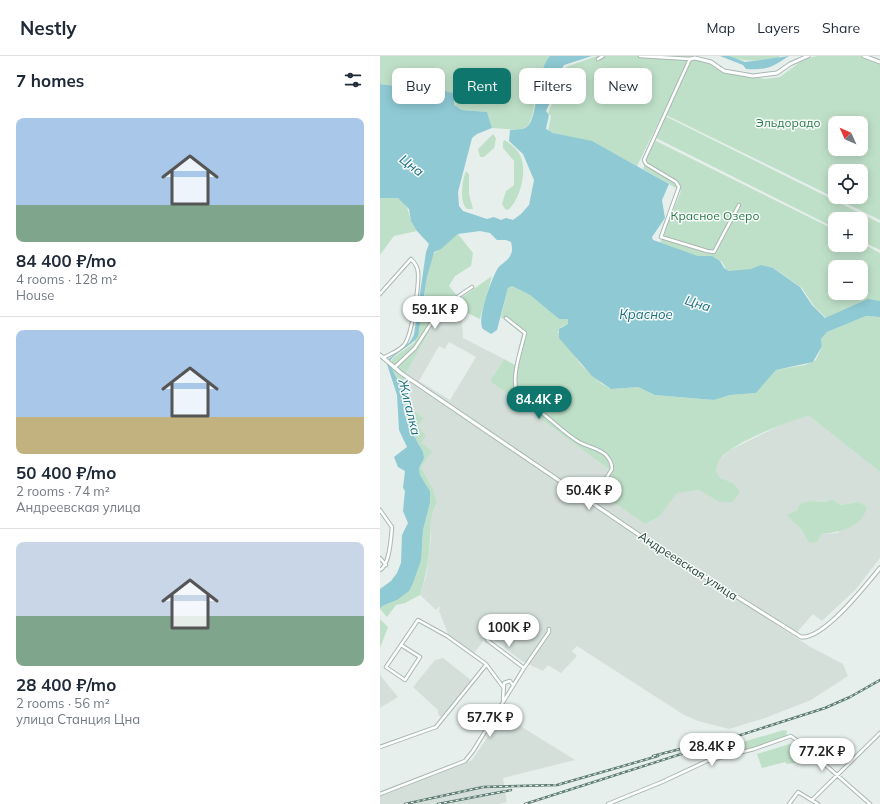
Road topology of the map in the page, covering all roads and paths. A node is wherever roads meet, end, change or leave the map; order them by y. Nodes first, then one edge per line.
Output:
1 (602, 56) edge
2 (640, 56) edge
3 (808, 56) edge
4 (864, 56) edge
5 (598, 58) dead end
6 (690, 59) junction
7 (880, 62) edge
8 (739, 205) dead end
9 (472, 287) dead end
10 (380, 294) edge
11 (506, 318) dead end
12 (383, 358) edge
13 (392, 367) junction
14 (591, 503) junction
15 (380, 510) edge
16 (380, 558) edge
17 (386, 565) junction
18 (880, 568) edge
19 (380, 570) edge
20 (549, 628) dead end
21 (487, 640) dead end
22 (401, 645) junction
23 (486, 664) junction
24 (524, 668) junction
25 (513, 685) junction
26 (503, 687) junction
27 (503, 701) junction
28 (880, 733) edge
29 (380, 747) edge
30 (837, 775) junction
31 (380, 794) edge
32 (812, 800) junction
33 (608, 804) edge
34 (789, 804) edge
35 (818, 804) edge
36 (870, 804) edge

1 - 5 street
2 - 6 street
3 - 6 street
4 - 7 street
6 - 8 street
9 - 13 street
10 - 12 street
11 - 14 street
12 - 13 street, Андреевская улица
13 - 14 street, Андреевская улица
14 - 18 street, Андреевская улица
15 - 17 street
16 - 17 street
17 - 19 street
20 - 24 street
21 - 24 street
22 - 22 street
22 - 23 street
23 - 26 street
23 - 29 street
24 - 25 street
25 - 26 street
25 - 27 street
26 - 27 street
27 - 31 street
28 - 30 street
30 - 32 street
30 - 33 street
30 - 36 street
32 - 34 street
32 - 35 street

